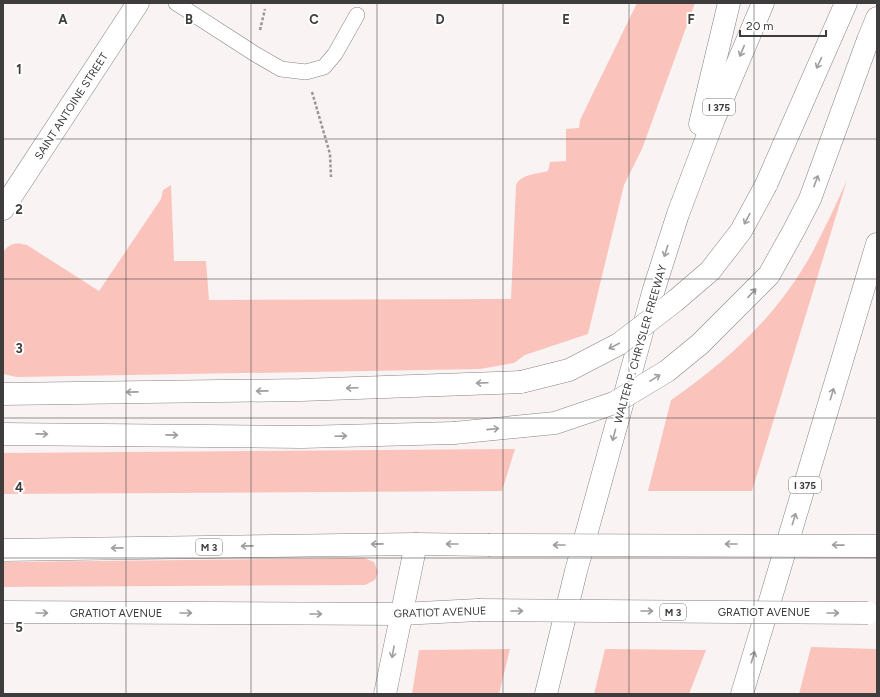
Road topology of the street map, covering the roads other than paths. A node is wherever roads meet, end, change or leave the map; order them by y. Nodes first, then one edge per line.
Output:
1 (138, 3) edge
2 (176, 3) edge
3 (729, 3) edge
4 (763, 3) edge
5 (846, 3) edge
6 (357, 15) dead end
7 (877, 18) edge
8 (4, 206) edge
9 (678, 214) junction
10 (877, 244) edge
11 (3, 394) edge
12 (3, 434) edge
13 (416, 544) junction
14 (877, 546) edge
15 (3, 550) edge
16 (576, 571) junction
17 (3, 612) edge
18 (872, 613) edge
19 (401, 614) junction
20 (386, 694) edge
21 (538, 694) edge
22 (546, 694) edge
23 (742, 694) edge

1 - 8 main road, SAINT ANTOINE STREET
2 - 6 lane
3 - 9 main road
4 -> 9 main road, WALTER P. CHRYSLER FREEWAY / I 375
5 -> 11 main road, bridge
12 -> 7 main road, bridge
9 -> 16 main road, WALTER P. CHRYSLER FREEWAY / I 375
23 -> 10 main road, I 375
14 -> 13 main road, M 3, bridge
13 -> 15 main road, M 3
13 - 19 main road
16 - 21 main road
16 - 22 main road, WALTER P. CHRYSLER FREEWAY / I 375
17 -> 19 main road, GRATIOT AVENUE / M 3
19 -> 18 main road, GRATIOT AVENUE / M 3, bridge
19 -> 20 main road

